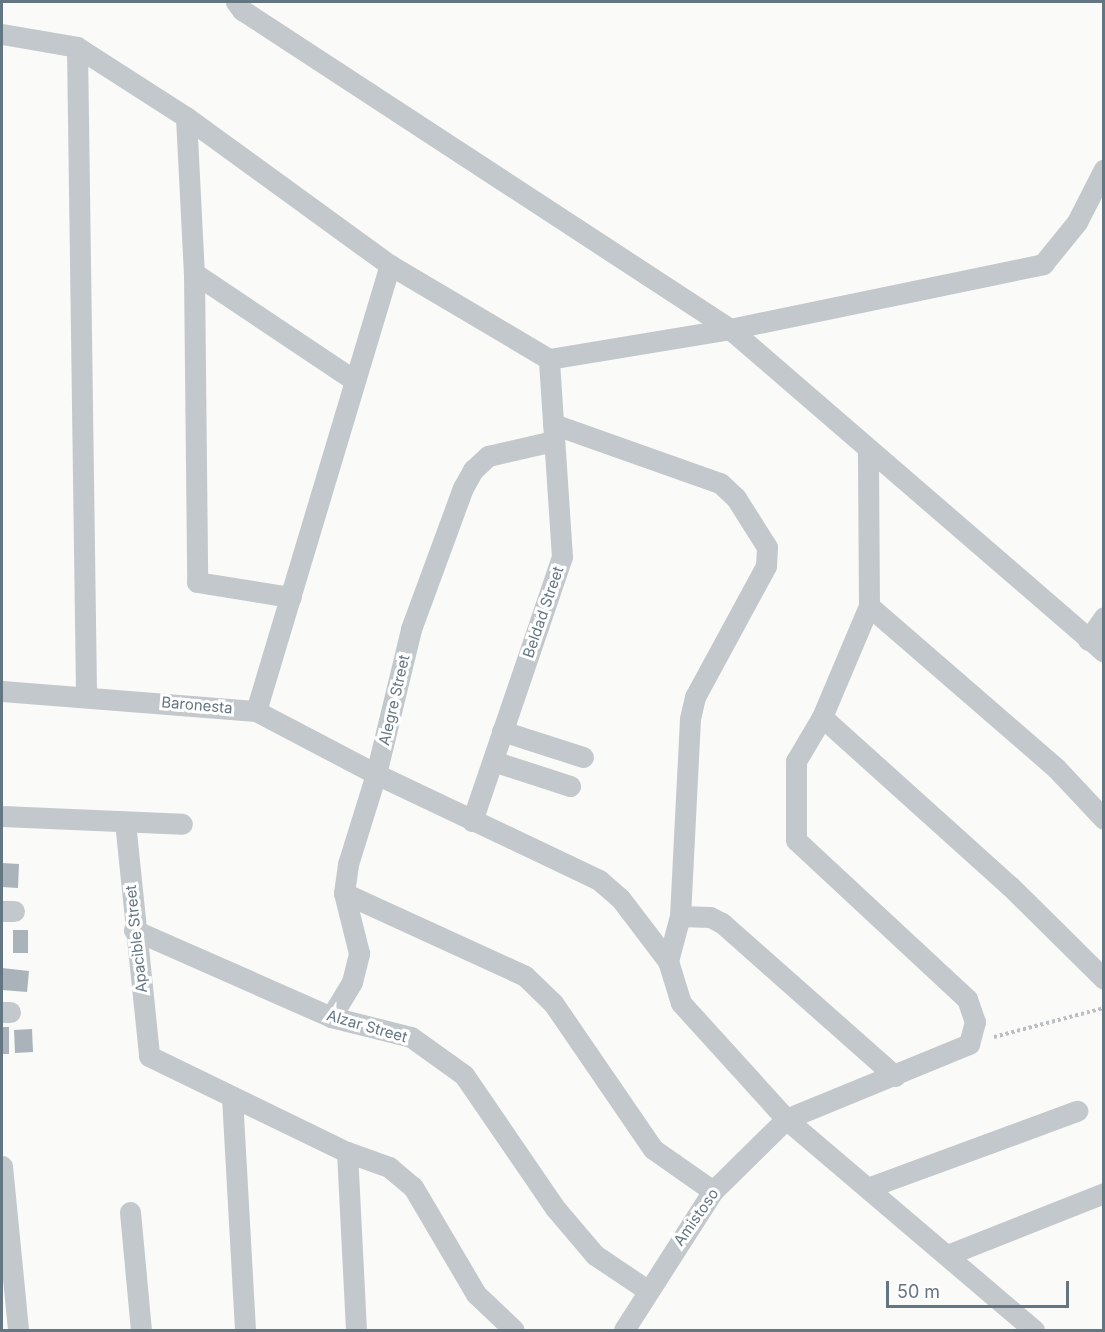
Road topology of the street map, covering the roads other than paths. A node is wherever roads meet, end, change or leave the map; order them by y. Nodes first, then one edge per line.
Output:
1 (236, 2) edge
2 (2, 34) edge
3 (76, 47) junction
4 (186, 117) junction
5 (1104, 169) edge
6 (390, 265) junction
7 (194, 273) junction
8 (730, 329) junction
9 (549, 359) junction
10 (354, 380) junction
11 (553, 432) junction
12 (868, 449) junction
13 (291, 597) junction
14 (869, 606) junction
15 (1104, 617) edge
16 (1096, 646) edge
17 (2, 691) edge
18 (86, 694) junction
19 (256, 711) junction
20 (822, 717) junction
21 (502, 731) junction
22 (583, 758) dead end
23 (493, 761) junction
24 (376, 774) junction
25 (570, 786) dead end
26 (2, 816) edge
27 (1104, 819) edge
28 (472, 821) junction
29 (125, 822) junction
30 (182, 824) dead end
31 (344, 893) junction
32 (680, 916) junction
33 (134, 930) junction
34 (668, 961) junction
35 (1104, 979) edge
36 (331, 1017) junction
37 (895, 1076) junction
38 (232, 1097) junction
39 (1077, 1111) dead end
40 (786, 1119) junction
41 (347, 1152) junction
42 (2, 1166) edge
43 (870, 1187) junction
44 (713, 1191) junction
45 (1104, 1193) edge
46 (130, 1212) dead end
47 (950, 1254) junction
48 (647, 1290) junction
49 (18, 1330) edge
50 (141, 1330) edge
51 (245, 1330) edge
52 (356, 1330) edge
53 (514, 1330) edge
54 (624, 1330) edge
55 (1034, 1330) edge

1 - 8 street
2 - 3 street
3 - 4 street
3 - 18 street
4 - 6 street
4 - 7 street
5 - 8 street
6 - 9 street
6 - 10 street
7 - 10 street
7 - 13 street
8 - 9 street
8 - 12 street
9 - 11 street, Beldad Street
10 - 13 street
11 - 21 street, Beldad Street
11 - 24 street, Alegre Street
11 - 32 street
12 - 14 street
12 - 16 street
13 - 19 street
14 - 20 street
14 - 27 street
15 - 16 street
17 - 18 street, Baronesta
18 - 19 street, Baronesta
19 - 24 street, Baronesta
20 - 35 street
20 - 37 street
21 - 22 street
21 - 23 street, Beldad Street
23 - 25 street
23 - 28 street, Beldad Street
24 - 28 street, Baronesta
24 - 31 street, Alegre Street
26 - 29 street
28 - 34 street, Baronesta
29 - 30 street
29 - 33 street, Apacible Street
31 - 36 street, Alegre Street
31 - 44 street
32 - 34 street
32 - 37 street
33 - 36 street, Alzar Street
33 - 38 street, Apacible Street
34 - 40 street
36 - 48 street, Alzar Street
37 - 40 street
38 - 41 street
38 - 51 street
39 - 43 street
40 - 43 street
40 - 44 street, Amistoso
41 - 52 street
41 - 53 street
42 - 49 street
43 - 47 street
44 - 48 street, Amistoso
45 - 47 street
46 - 50 street
47 - 55 street
48 - 54 street, Amistoso

